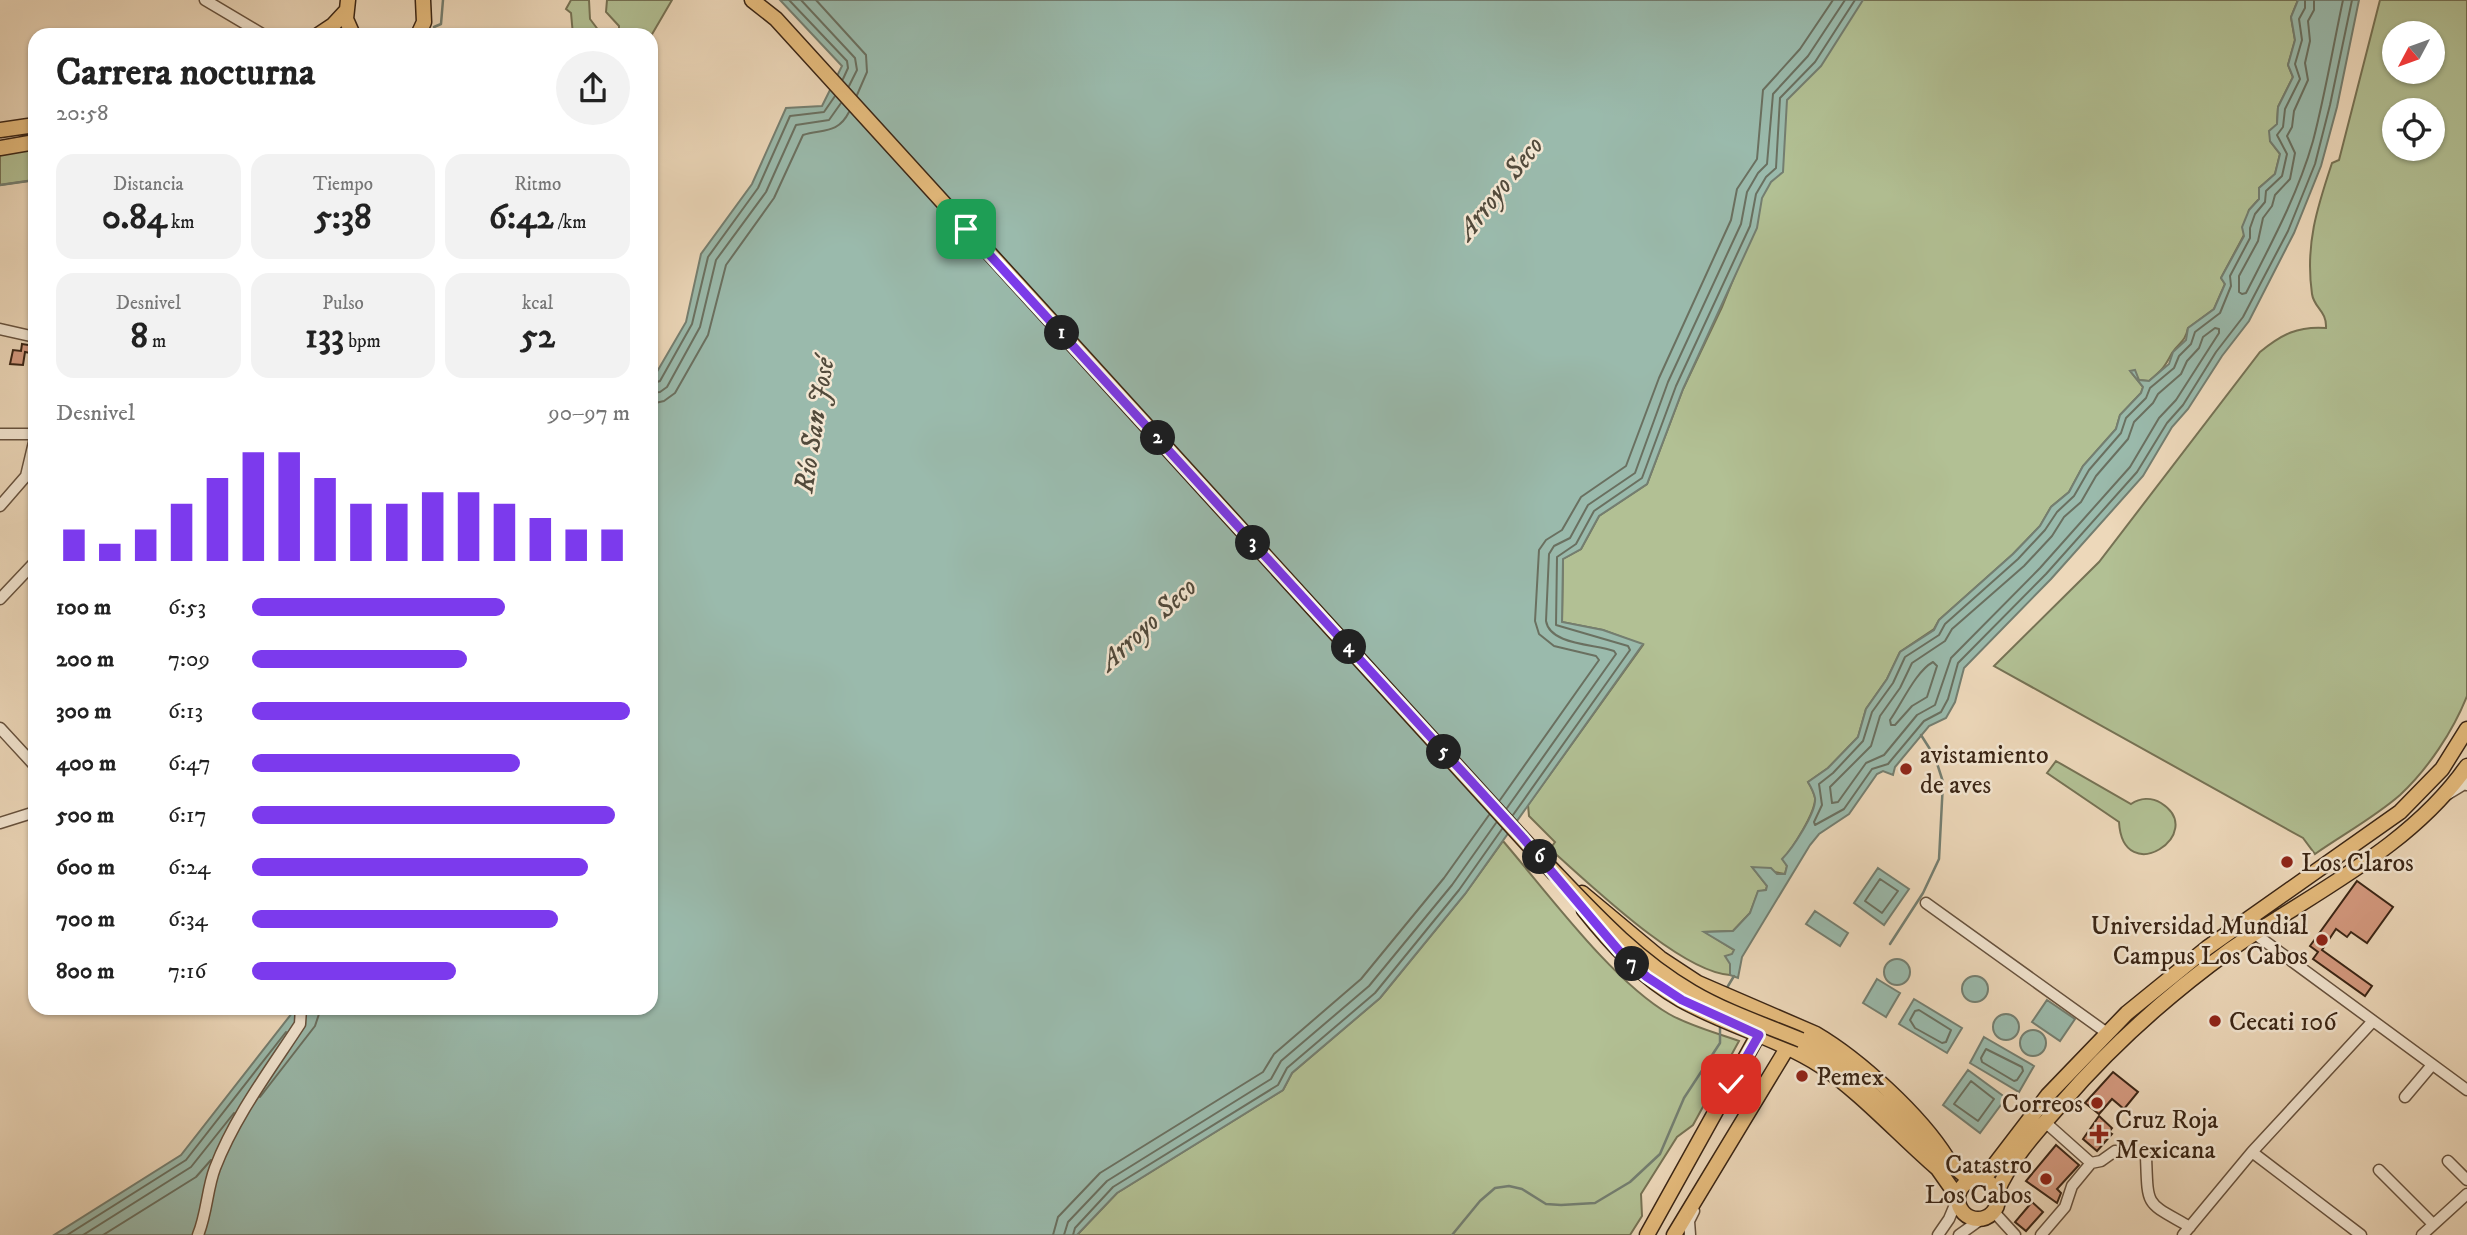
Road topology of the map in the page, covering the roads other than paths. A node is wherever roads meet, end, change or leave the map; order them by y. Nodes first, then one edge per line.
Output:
1 (205, 0) edge
2 (752, 0) edge
3 (764, 0) edge
4 (425, 2) edge
5 (347, 6) edge
6 (776, 19) junction
7 (252, 28) edge
8 (328, 28) edge
9 (352, 28) edge
10 (421, 28) edge
11 (28, 126) edge
12 (0, 130) edge
13 (28, 143) edge
14 (0, 148) edge
15 (0, 329) edge
16 (28, 335) edge
17 (0, 434) edge
18 (28, 437) edge
19 (28, 468) edge
20 (0, 506) edge
21 (28, 569) edge
22 (0, 599) edge
23 (0, 727) edge
24 (2467, 729) edge
25 (28, 758) edge
26 (2467, 766) edge
27 (2467, 785) edge
28 (2445, 795) junction
29 (28, 813) edge
30 (0, 823) edge
31 (1546, 863) junction
32 (1926, 903) dead end
33 (2247, 921) junction
34 (2255, 934) junction
35 (1768, 1014) junction
36 (301, 1015) edge
37 (2373, 1021) junction
38 (1800, 1033) junction
39 (2107, 1033) junction
40 (1759, 1035) junction
41 (1787, 1048) junction
42 (2432, 1065) junction
43 (2467, 1090) edge
44 (2048, 1095) junction
45 (2405, 1097) dead end
46 (2059, 1106) junction
47 (2045, 1122) junction
48 (2115, 1151) dead end
49 (2252, 1152) junction
50 (2146, 1156) dead end
51 (2448, 1161) dead end
52 (1942, 1163) junction
53 (2091, 1163) junction
54 (2379, 1170) dead end
55 (1976, 1179) junction
56 (2467, 1180) edge
57 (1705, 1181) junction
58 (1997, 1192) junction
59 (2467, 1194) edge
60 (1957, 1198) junction
61 (1994, 1212) junction
62 (1980, 1220) junction
63 (2434, 1224) junction
64 (2186, 1231) edge
65 (198, 1235) edge
66 (1647, 1235) edge
67 (1674, 1235) edge
68 (1690, 1235) edge
69 (1938, 1235) edge
70 (1959, 1235) edge
71 (2015, 1235) edge
72 (2041, 1235) edge
73 (2361, 1235) edge
74 (2422, 1235) edge

1 - 7 street
2 - 6 main road
3 - 6 main road
4 - 10 main road
5 - 8 main road
5 - 9 main road
6 - 31 main road
11 - 12 main road
13 - 14 main road
15 - 16 street
17 - 18 street
19 - 20 street
21 - 22 street
23 - 25 street
24 - 33 main road
26 - 28 main road
27 - 28 street
28 - 34 main road
29 - 30 street
31 - 35 main road, bridge
31 - 38 main road, bridge
31 - 40 main road, bridge
32 - 39 street
33 - 34 street
33 - 39 main road
34 - 37 street
34 - 46 main road
35 - 38 main road
35 - 40 main road
36 - 65 street
37 - 42 street
37 - 49 street
38 - 41 main road
38 - 52 main road
38 - 52 main road
39 - 44 main road
40 - 41 main road
40 - 66 main road
41 - 52 main road
41 - 57 main road
42 - 43 street
42 - 45 street
44 - 46 main road
44 - 55 main road
46 - 47 main road
47 - 53 street
47 - 58 main road
48 - 53 street
49 - 64 street
49 - 73 street
50 - 64 street
51 - 56 street
52 - 55 main road
52 - 60 main road
53 - 72 street
54 - 63 street
55 - 58 main road
55 - 60 main road
57 - 67 main road
57 - 68 street
58 - 61 main road
59 - 63 street
60 - 62 main road
60 - 69 street
61 - 62 main road
61 - 71 street
62 - 70 street
63 - 74 street

